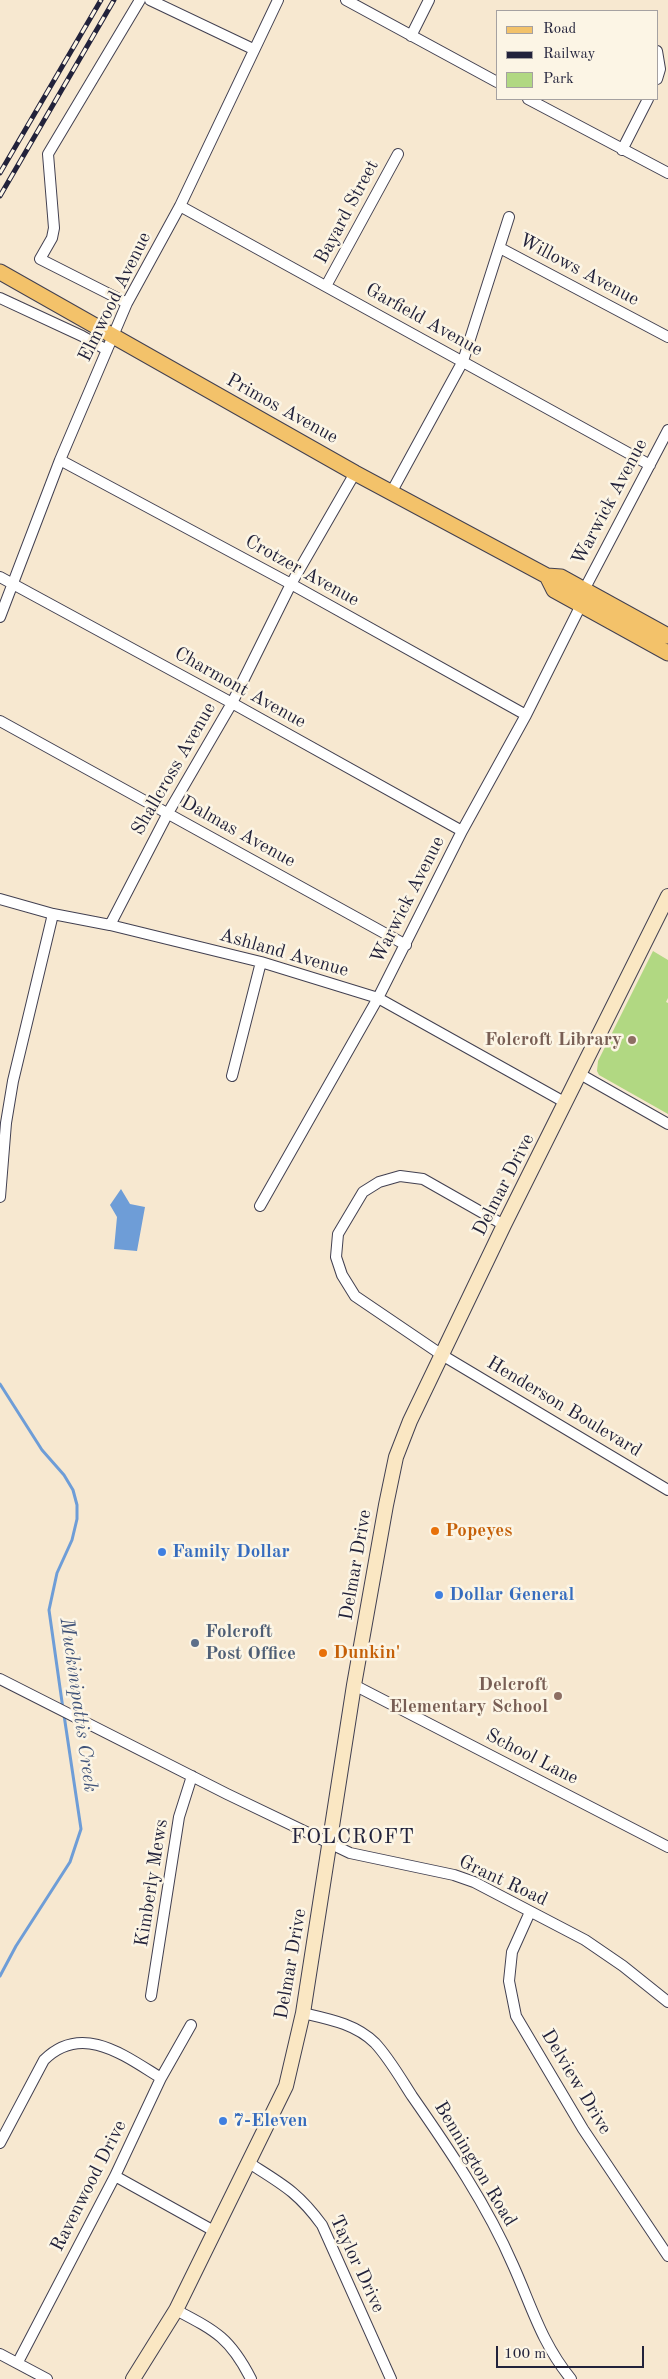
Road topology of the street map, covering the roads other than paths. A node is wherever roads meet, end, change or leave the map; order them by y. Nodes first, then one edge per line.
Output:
1 (140, 0) edge
2 (150, 0) edge
3 (278, 0) edge
4 (346, 0) edge
5 (429, 0) edge
6 (411, 36) junction
7 (253, 49) junction
8 (658, 57) edge
9 (658, 76) edge
10 (496, 81) edge
11 (530, 100) edge
12 (647, 100) edge
13 (622, 150) junction
14 (398, 154) dead end
15 (668, 173) edge
16 (180, 206) junction
17 (509, 217) dead end
18 (500, 248) junction
19 (0, 272) edge
20 (326, 286) junction
21 (0, 298) edge
22 (127, 303) junction
23 (668, 337) edge
24 (110, 344) junction
25 (462, 361) junction
26 (668, 430) edge
27 (60, 460) junction
28 (650, 466) junction
29 (355, 473) junction
30 (392, 491) junction
31 (0, 577) edge
32 (12, 582) junction
33 (291, 584) junction
34 (582, 598) junction
35 (0, 617) edge
36 (668, 636) edge
37 (668, 652) edge
38 (232, 703) junction
39 (526, 715) junction
40 (0, 721) edge
41 (168, 813) junction
42 (462, 831) junction
43 (668, 896) edge
44 (0, 899) edge
45 (53, 914) junction
46 (110, 925) junction
47 (406, 945) junction
48 (261, 962) junction
49 (378, 998) junction
50 (580, 1074) junction
51 (232, 1076) dead end
52 (566, 1103) junction
53 (668, 1124) edge
54 (0, 1198) edge
55 (260, 1206) dead end
56 (504, 1225) junction
57 (442, 1355) junction
58 (668, 1490) edge
59 (0, 1678) edge
60 (354, 1685) junction
61 (192, 1776) junction
62 (330, 1844) junction
63 (668, 1847) edge
64 (530, 1912) junction
65 (151, 1996) dead end
66 (668, 2002) edge
67 (303, 2013) junction
68 (191, 2025) dead end
69 (161, 2078) junction
70 (0, 2143) edge
71 (249, 2162) junction
72 (115, 2176) junction
73 (214, 2232) junction
74 (668, 2256) edge
75 (176, 2310) junction
76 (0, 2354) edge
77 (18, 2362) junction
78 (47, 2379) edge
79 (133, 2379) edge
80 (251, 2379) edge
81 (391, 2379) edge
82 (571, 2379) edge

1 - 22 street
2 - 7 street
3 - 7 street, Elmwood Avenue
4 - 6 street
5 - 6 street
6 - 10 street
7 - 16 street, Elmwood Avenue
8 - 9 street
11 - 13 street
12 - 13 street
13 - 15 street
14 - 20 street, Bayard Street
16 - 20 street, Garfield Avenue
16 - 22 street, Elmwood Avenue
17 - 18 street
18 - 23 street, Willows Avenue
18 - 25 street
19 - 24 main road, Primos Avenue
20 - 25 street, Garfield Avenue
21 - 24 street
22 - 24 street, Elmwood Avenue
24 - 27 street, Elmwood Avenue
24 - 29 main road, Primos Avenue
25 - 28 street, Garfield Avenue
25 - 30 street
26 - 28 street, Warwick Avenue
27 - 32 street, Elmwood Avenue
27 - 33 street, Crotzer Avenue
28 - 34 street, Warwick Avenue
29 - 30 main road, Primos Avenue
29 - 33 street, Shallcross Avenue
30 - 34 main road, Primos Avenue
31 - 32 street, Charmont Avenue
32 - 35 street, Elmwood Avenue
32 - 38 street, Charmont Avenue
33 - 38 street, Shallcross Avenue
33 - 39 street, Crotzer Avenue
34 - 36 main road, Primos Avenue
34 - 37 main road, Primos Avenue
34 - 39 street, Warwick Avenue
38 - 41 street, Shallcross Avenue
38 - 42 street, Charmont Avenue
39 - 42 street, Warwick Avenue
40 - 41 street, Dalmas Avenue
41 - 46 street, Shallcross Avenue
41 - 47 street, Dalmas Avenue
42 - 47 street, Warwick Avenue
43 - 50 street, Delmar Drive
44 - 45 street, Ashland Avenue
45 - 46 street, Ashland Avenue
45 - 54 street
46 - 48 street, Ashland Avenue
47 - 49 street, Warwick Avenue
48 - 49 street, Ashland Avenue
48 - 51 street
49 - 52 street, Ashland Avenue
49 - 55 street, Warwick Avenue
50 - 52 street, Delmar Drive
50 - 53 street
52 - 56 street, Delmar Drive
56 - 57 street, Delmar Drive
56 - 57 street, Henderson Boulevard
57 - 58 street, Henderson Boulevard
57 - 60 street, Delmar Drive
59 - 61 street, Grant Road
60 - 62 street, Delmar Drive
60 - 63 street, School Lane
61 - 62 street, Grant Road
61 - 65 street, Kimberly Mews
62 - 64 street, Grant Road
62 - 67 street, Delmar Drive
64 - 66 street, Grant Road
64 - 74 street, Delview Drive
67 - 71 street, Delmar Drive
67 - 82 street, Bennington Road
68 - 69 street, Ravenwood Drive
69 - 70 street
69 - 72 street, Ravenwood Drive
71 - 73 street, Delmar Drive
71 - 81 street, Taylor Drive
72 - 73 street
72 - 77 street, Ravenwood Drive
73 - 75 street, Delmar Drive
75 - 79 street, Delmar Drive
75 - 80 street
76 - 77 street
77 - 78 street

